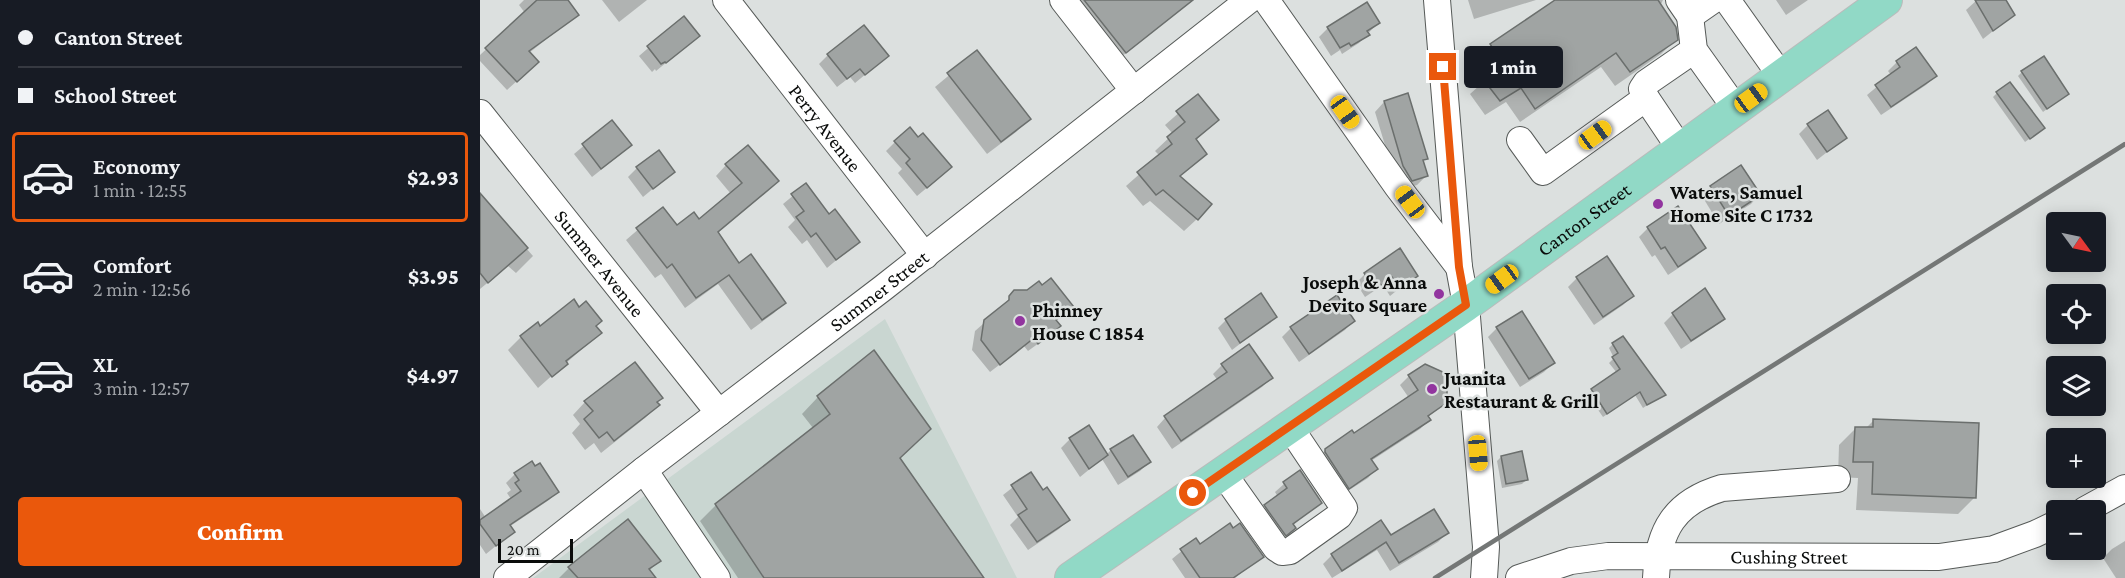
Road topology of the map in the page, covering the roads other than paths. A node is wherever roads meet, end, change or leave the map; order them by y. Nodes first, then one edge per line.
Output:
1 (726, 0) edge
2 (1063, 0) edge
3 (1249, 0) edge
4 (1266, 0) edge
5 (1437, 0) edge
6 (1713, 0) edge
7 (1727, 0) edge
8 (1886, 0) edge
9 (1684, 8) edge
10 (1695, 50) junction
11 (1781, 76) junction
12 (1134, 91) junction
13 (1646, 98) junction
14 (1736, 109) junction
15 (480, 113) edge
16 (1520, 140) dead end
17 (1681, 150) junction
18 (924, 256) junction
19 (1459, 267) junction
20 (1466, 305) junction
21 (719, 413) junction
22 (1289, 426) junction
23 (644, 470) junction
24 (1223, 473) junction
25 (1837, 479) dead end
26 (2125, 488) edge
27 (2103, 500) edge
28 (2046, 529) edge
29 (1656, 567) edge
30 (507, 578) edge
31 (717, 578) edge
32 (1071, 578) edge
33 (1484, 578) edge
34 (1519, 578) edge

1 - 18 street, Perry Avenue
2 - 12 street
3 - 12 street, Summer Street
4 - 19 street
5 - 19 street
6 - 9 street
7 - 11 street
8 - 11 main road, Canton Street
9 - 10 street
10 - 13 street
10 - 14 street
11 - 14 main road, Canton Street
12 - 18 street, Summer Street
13 - 16 street
13 - 17 street
14 - 17 main road, Canton Street
15 - 21 street, Summer Avenue
17 - 20 main road, Canton Street
18 - 21 street, Summer Street
19 - 20 street
20 - 22 main road, Canton Street
20 - 33 street
21 - 23 street, Summer Street
22 - 24 main road, Canton Street
22 - 24 street
23 - 30 street, Summer Street
23 - 31 street
24 - 32 main road, Canton Street
25 - 29 street
26 - 27 street
28 - 29 street, Cushing Street
29 - 34 street, Cushing Street

